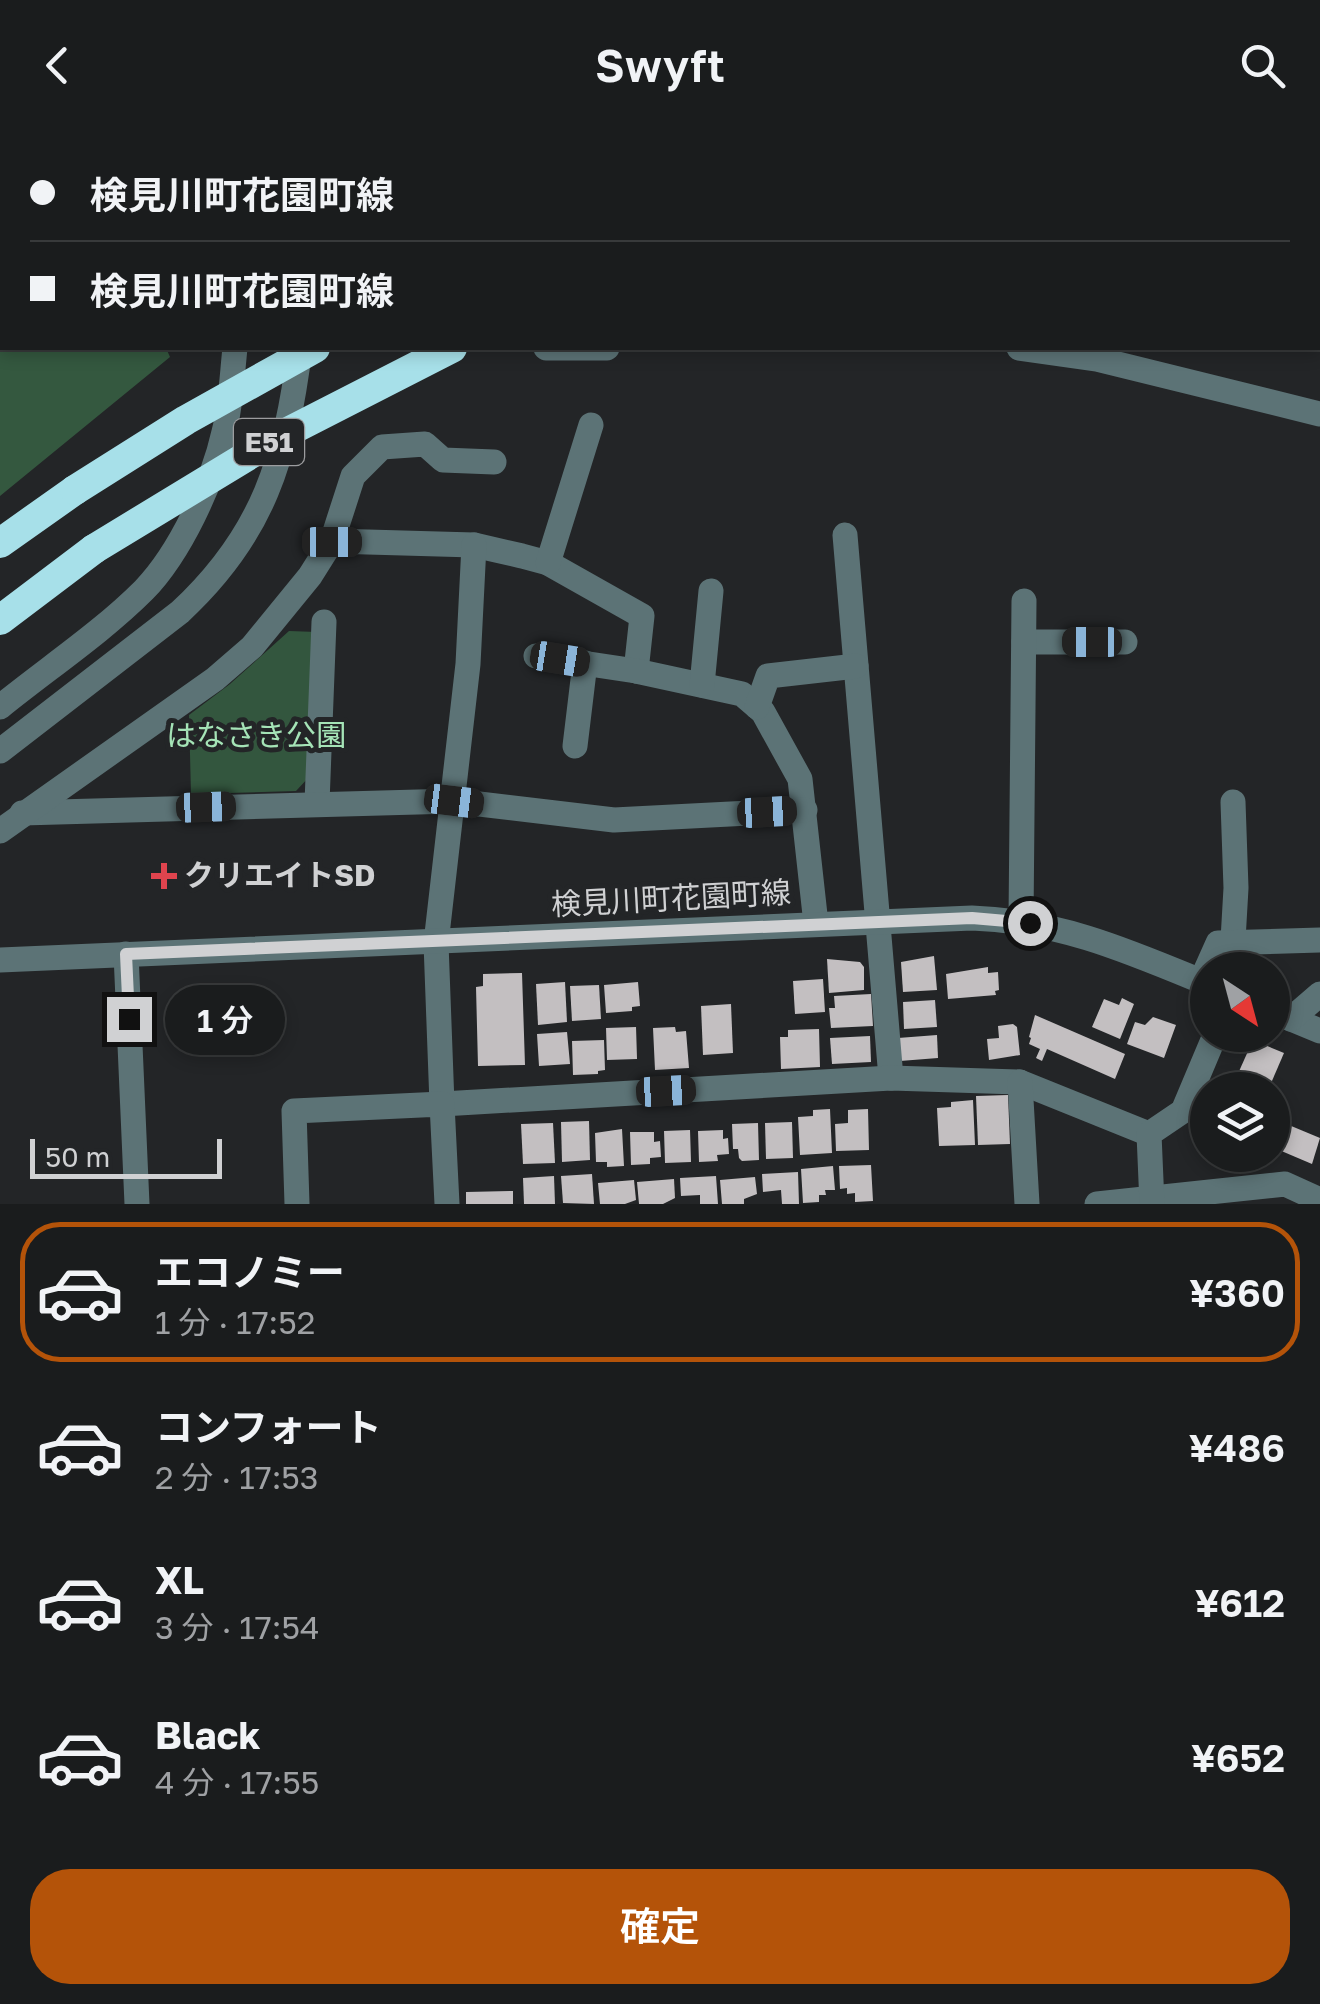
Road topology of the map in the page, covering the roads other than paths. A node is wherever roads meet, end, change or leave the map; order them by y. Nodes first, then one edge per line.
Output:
1 (235, 350) edge
2 (300, 350) edge
3 (311, 350) edge
4 (448, 350) edge
5 (1033, 350) edge
6 (1320, 414) edge
7 (591, 425) dead end
8 (494, 462) dead end
9 (845, 535) dead end
10 (332, 542) junction
11 (0, 544) edge
12 (474, 545) junction
13 (548, 563) junction
14 (711, 591) dead end
15 (1024, 601) dead end
16 (0, 620) edge
17 (324, 622) dead end
18 (1024, 642) junction
19 (1126, 642) dead end
20 (536, 656) dead end
21 (585, 663) junction
22 (856, 666) junction
23 (636, 671) junction
24 (702, 685) junction
25 (0, 707) edge
26 (756, 707) junction
27 (575, 746) dead end
28 (0, 751) edge
29 (454, 801) junction
30 (1234, 802) dead end
31 (317, 803) junction
32 (805, 810) junction
33 (22, 813) junction
34 (0, 832) edge
35 (878, 921) junction
36 (1021, 922) junction
37 (816, 924) junction
38 (1232, 940) junction
39 (1320, 940) edge
40 (436, 943) junction
41 (1215, 952) edge
42 (126, 954) junction
43 (0, 960) edge
44 (1190, 976) edge
45 (1320, 994) edge
46 (1290, 1011) edge
47 (1290, 1018) edge
48 (1320, 1031) edge
49 (1208, 1052) edge
50 (891, 1078) junction
51 (1020, 1082) junction
52 (442, 1104) junction
53 (1149, 1134) junction
54 (1286, 1194) edge
55 (1152, 1200) edge
56 (1320, 1200) edge
57 (136, 1204) edge
58 (298, 1204) edge
59 (447, 1204) edge
60 (1027, 1204) edge
61 (1097, 1204) edge

1 - 25 street
2 - 28 street
3 - 11 highway, E51, bridge
4 - 16 highway, E51, bridge
5 - 6 street
7 - 13 street
8 - 10 street
9 - 22 street
10 - 12 street
10 - 33 street
12 - 13 street
12 - 29 street
13 - 23 street
14 - 24 street
15 - 18 street
17 - 31 street
18 - 19 street
18 - 36 street
20 - 21 street
21 - 23 street
21 - 27 street
22 - 26 street
22 - 35 street
23 - 24 street
24 - 26 street
26 - 32 street
29 - 31 street
29 - 32 street
29 - 40 street
30 - 38 street
31 - 33 street
32 - 37 street
33 - 34 street
35 - 36 street, 検見川町花園町線
35 - 37 street, 検見川町花園町線
35 - 50 street
36 - 44 street, 検見川町花園町線
37 - 40 street, 検見川町花園町線
38 - 39 street
38 - 41 street
40 - 42 street, 検見川町花園町線
40 - 52 street
42 - 43 street, 検見川町花園町線
42 - 57 street
45 - 46 street
47 - 48 street
49 - 53 street
50 - 51 street
50 - 52 street
51 - 53 street
51 - 60 street
52 - 58 street
52 - 59 street
53 - 55 street
54 - 55 street
54 - 56 street
55 - 61 street

